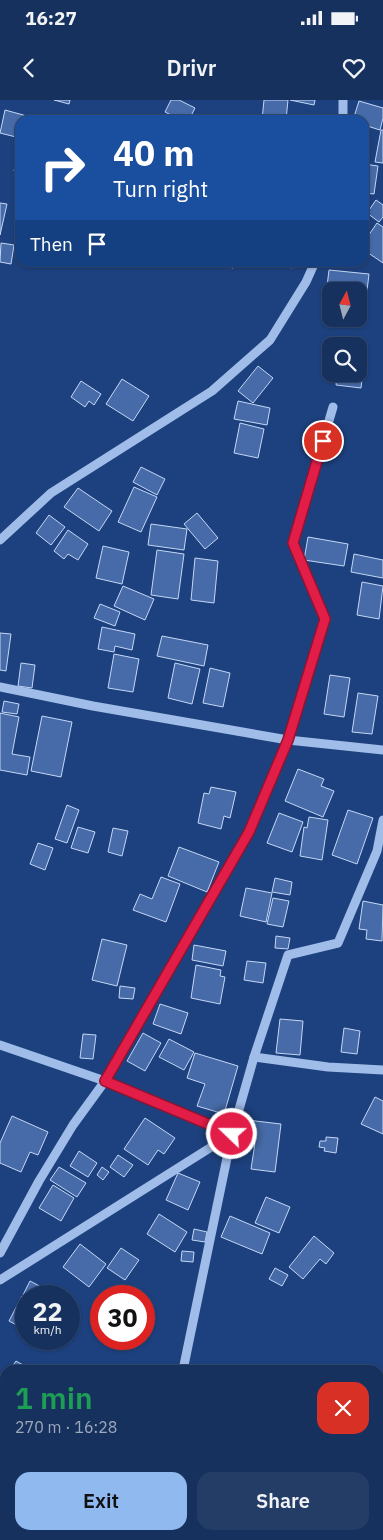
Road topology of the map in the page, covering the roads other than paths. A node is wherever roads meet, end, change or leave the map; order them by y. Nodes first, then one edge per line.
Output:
1 (343, 100) edge
2 (343, 115) edge
3 (313, 267) edge
4 (333, 408) dead end
5 (0, 540) edge
6 (0, 687) edge
7 (288, 740) junction
8 (383, 750) edge
9 (383, 820) edge
10 (0, 1045) edge
11 (254, 1056) junction
12 (383, 1070) edge
13 (105, 1081) junction
14 (232, 1134) junction
15 (0, 1253) edge
16 (0, 1280) edge
17 (183, 1365) edge

1 - 2 street
3 - 5 street
4 - 7 street
6 - 7 street
7 - 8 street
7 - 13 street
9 - 11 street
10 - 13 street
11 - 12 street
11 - 14 street
13 - 14 street
13 - 15 street
14 - 16 street
14 - 17 street

